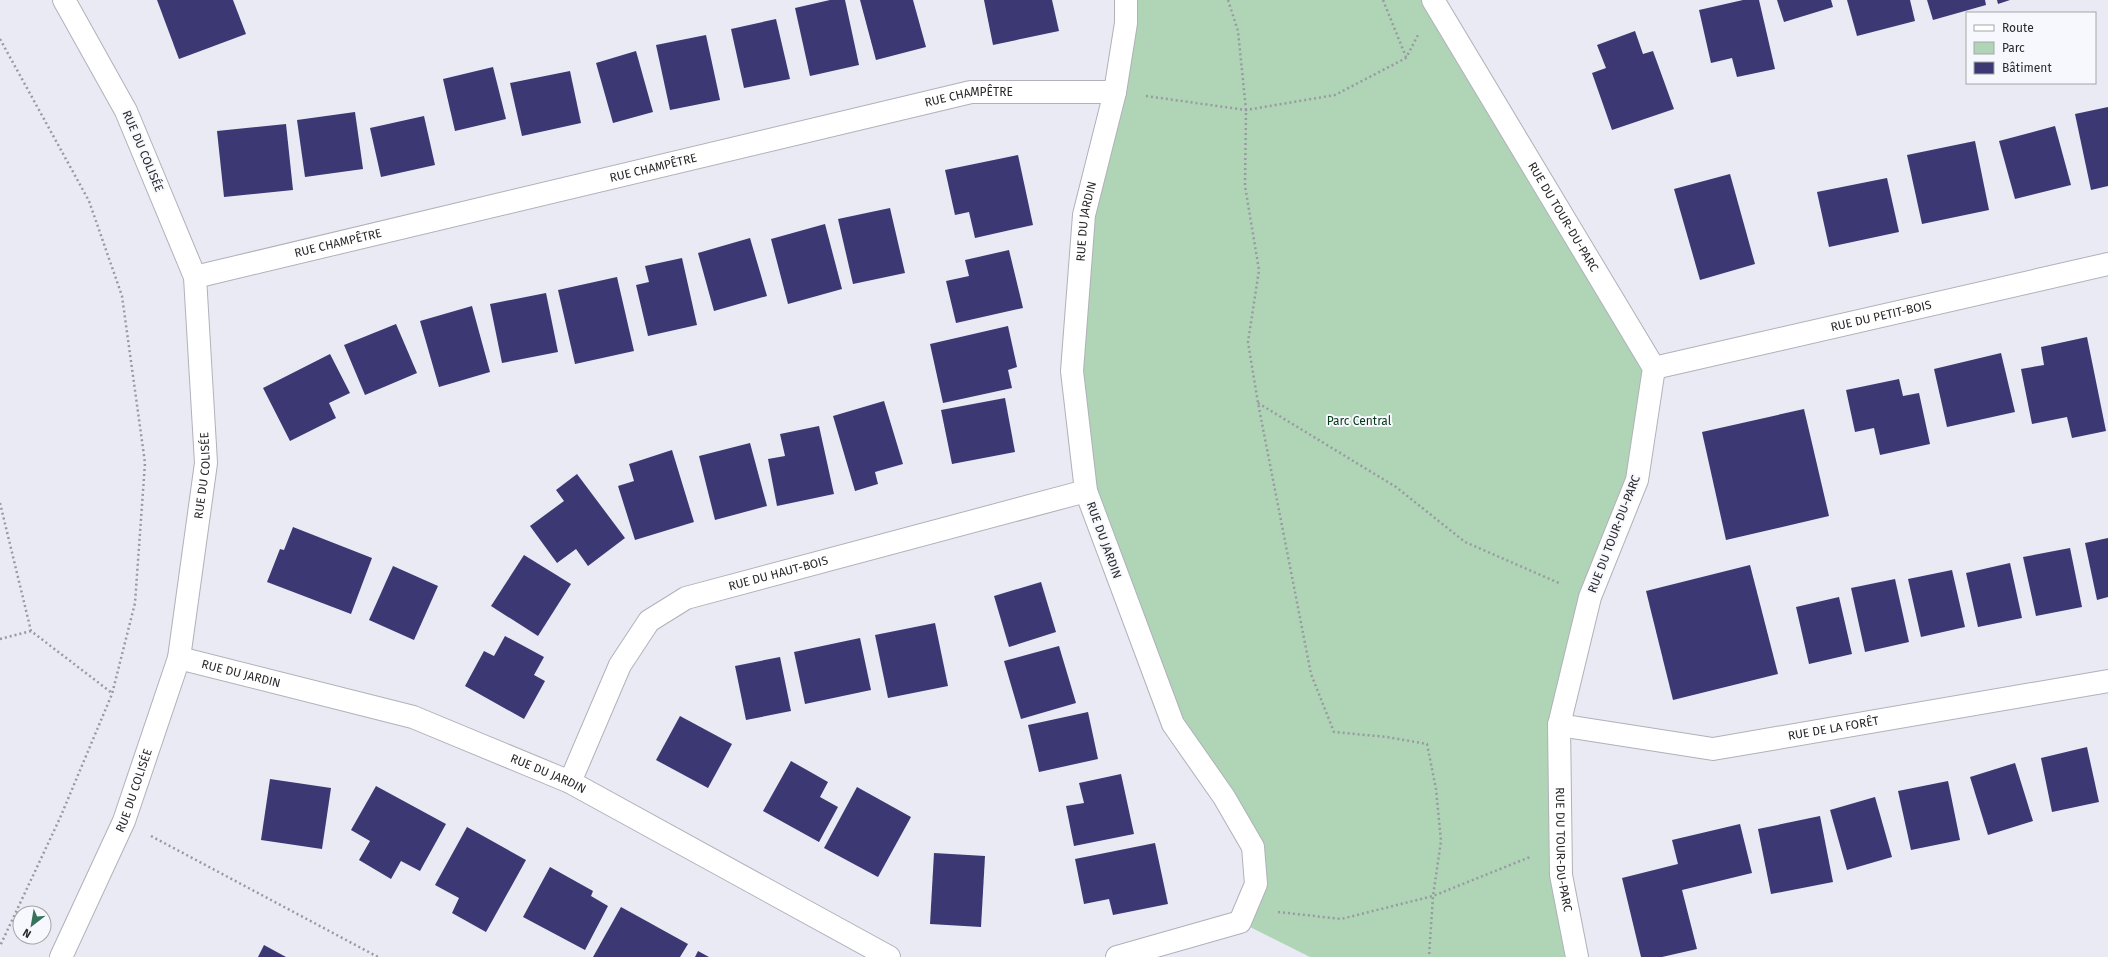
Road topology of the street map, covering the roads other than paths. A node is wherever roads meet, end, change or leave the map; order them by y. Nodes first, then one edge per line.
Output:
1 (64, 0) edge
2 (1126, 0) edge
3 (1440, 2) edge
4 (1115, 92) junction
5 (2108, 264) edge
6 (195, 276) junction
7 (1654, 368) junction
8 (1086, 491) junction
9 (179, 658) junction
10 (2108, 681) edge
11 (1559, 725) junction
12 (570, 782) junction
13 (61, 957) edge
14 (889, 957) edge
15 (1117, 957) edge
16 (1577, 957) edge

1 - 6 street, RUE DU COLISÉE
2 - 4 street, RUE DU JARDIN
3 - 7 street, RUE DU TOUR-DU-PARC
4 - 6 street, RUE CHAMPÊTRE
4 - 8 street, RUE DU JARDIN
5 - 7 street, RUE DU PETIT-BOIS
6 - 9 street, RUE DU COLISÉE
7 - 11 street, RUE DU TOUR-DU-PARC
8 - 12 street, RUE DU HAUT-BOIS
8 - 15 street, RUE DU JARDIN
9 - 12 street, RUE DU JARDIN
9 - 13 street, RUE DU COLISÉE
10 - 11 street, RUE DE LA FORÊT
11 - 16 street, RUE DU TOUR-DU-PARC
12 - 14 street, RUE DU JARDIN

